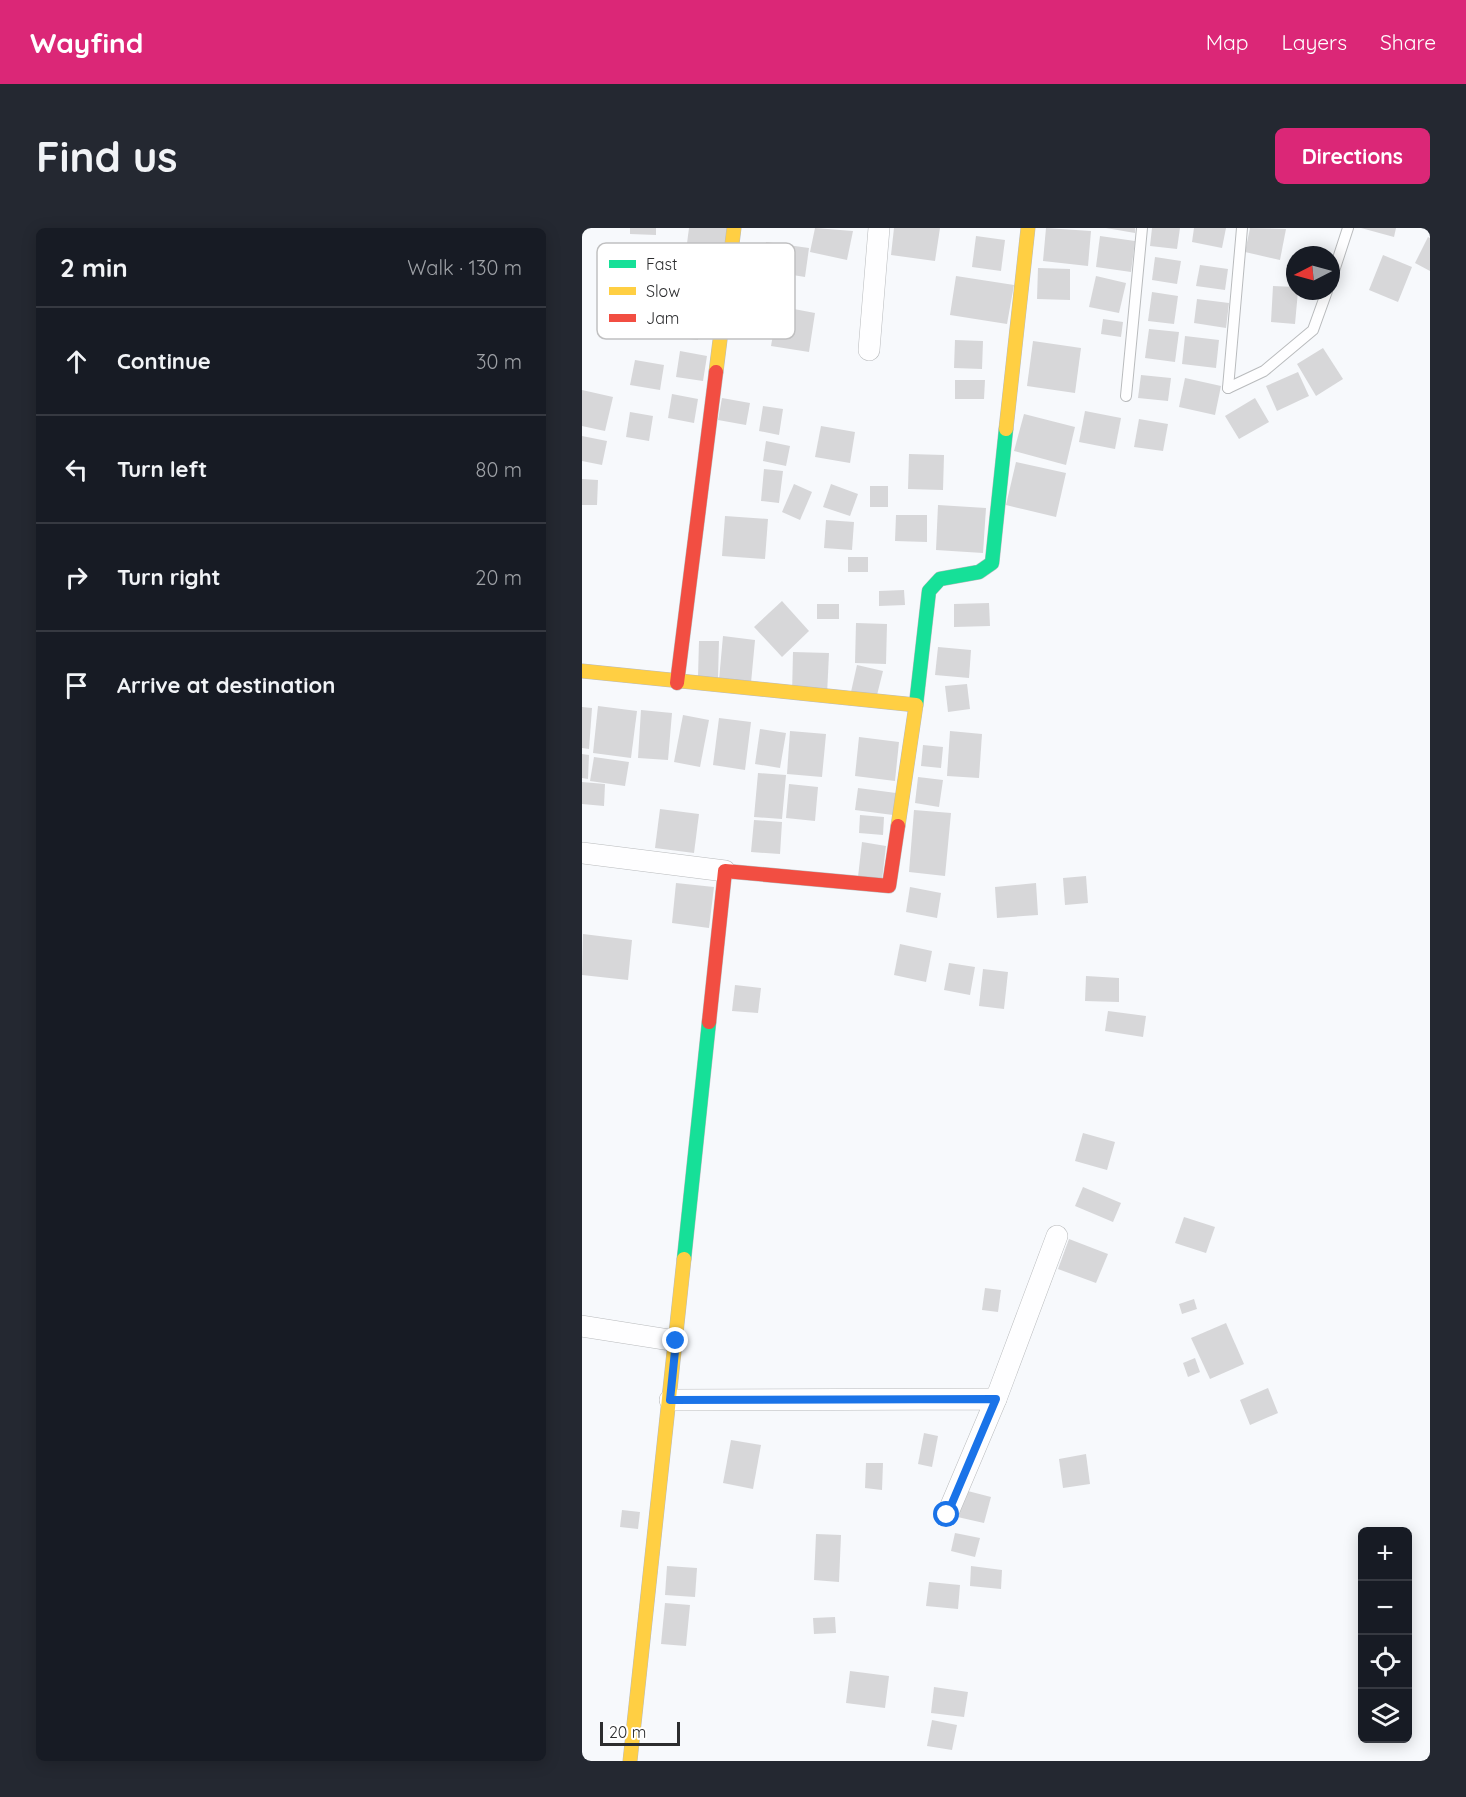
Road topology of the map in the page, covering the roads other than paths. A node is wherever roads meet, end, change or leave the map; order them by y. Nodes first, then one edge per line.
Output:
1 (734, 228) edge
2 (879, 228) edge
3 (1028, 228) edge
4 (1142, 228) edge
5 (1242, 228) edge
6 (1348, 228) edge
7 (732, 243) edge
8 (1340, 252) edge
9 (1324, 300) edge
10 (720, 339) edge
11 (869, 350) dead end
12 (1126, 396) dead end
13 (582, 671) edge
14 (677, 682) junction
15 (916, 705) junction
16 (582, 853) edge
17 (725, 871) junction
18 (1057, 1236) dead end
19 (582, 1326) edge
20 (676, 1341) junction
21 (996, 1399) junction
22 (670, 1400) junction
23 (947, 1515) dead end
24 (630, 1761) edge

1 - 7 street
2 - 11 street
3 - 15 street
4 - 12 lane
5 - 9 lane
6 - 8 lane
10 - 14 street
13 - 14 street
14 - 15 street
15 - 17 street
16 - 17 street
17 - 20 street
18 - 21 street
19 - 20 street
20 - 22 street
21 - 22 street
21 - 23 street
22 - 24 street

